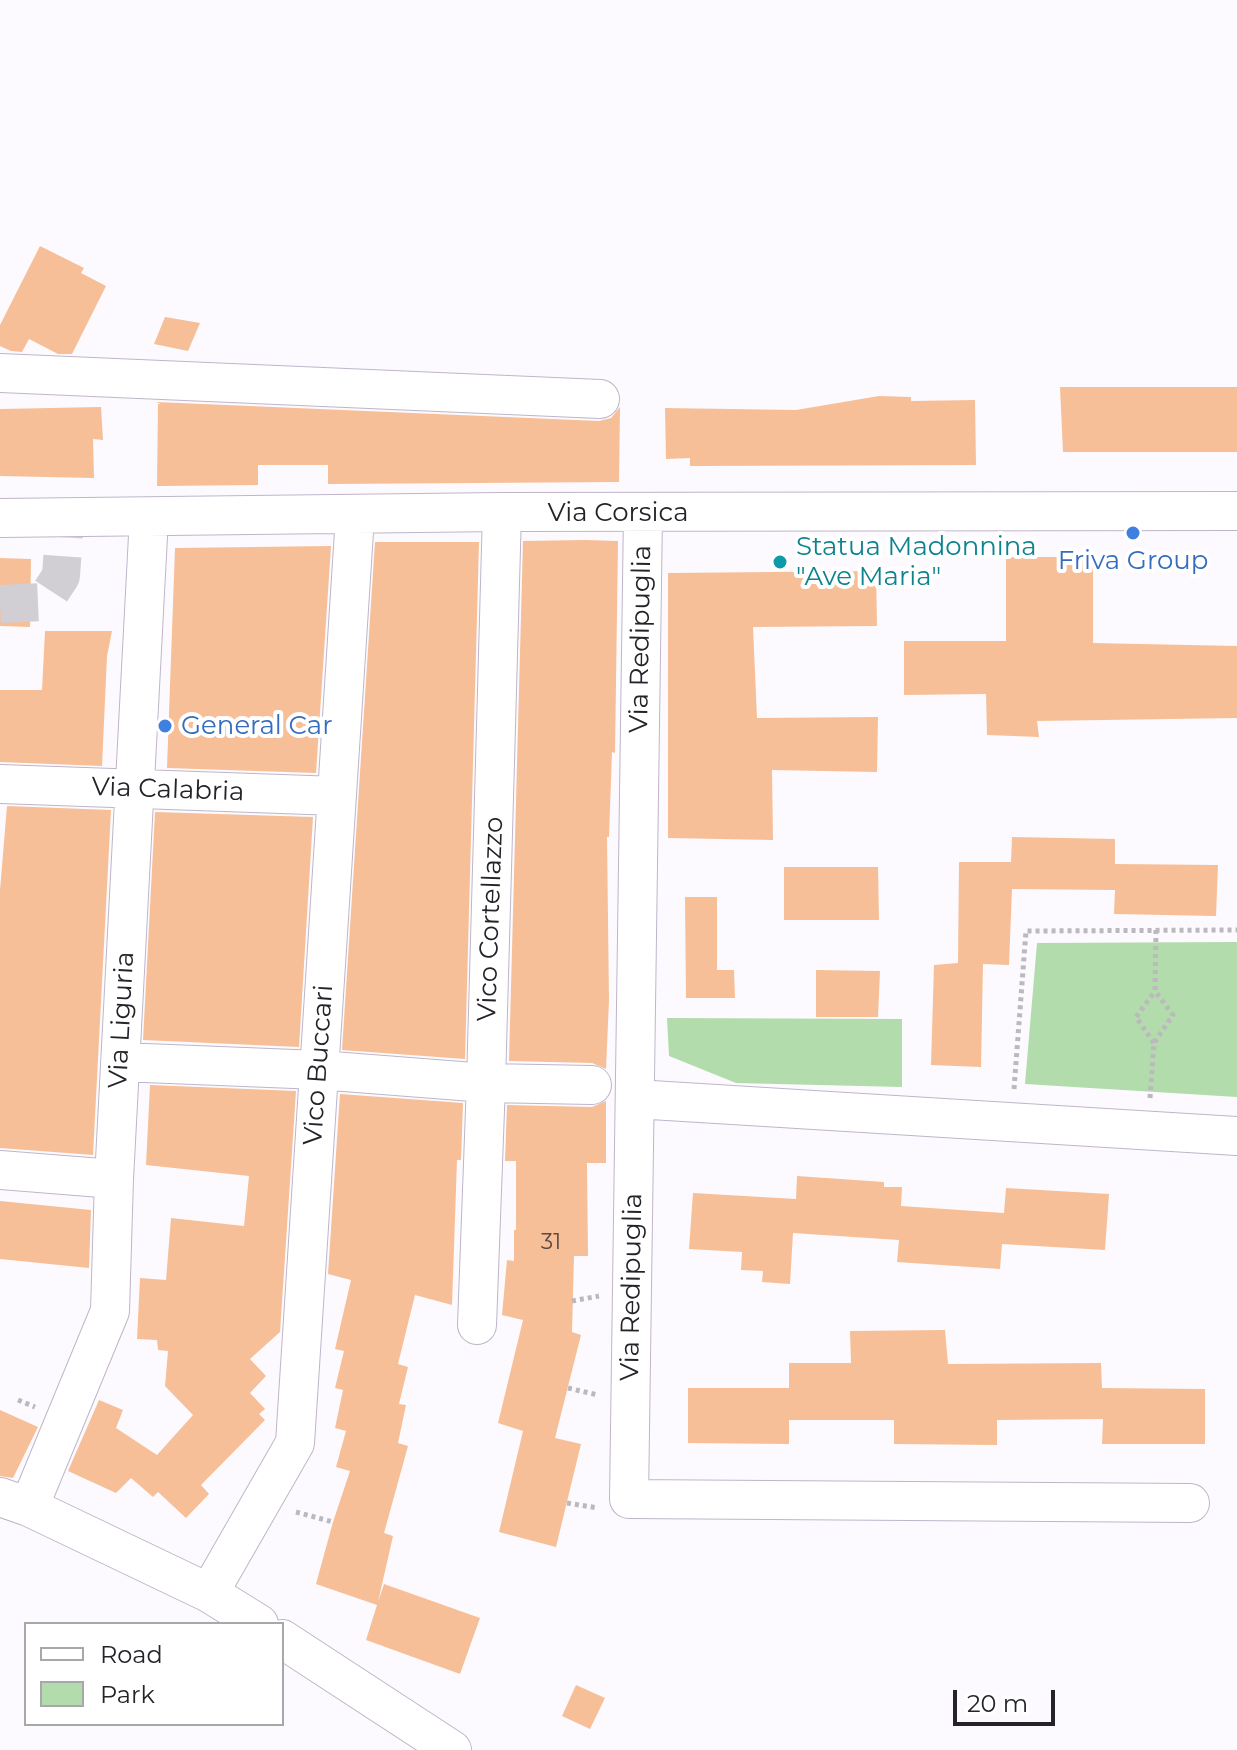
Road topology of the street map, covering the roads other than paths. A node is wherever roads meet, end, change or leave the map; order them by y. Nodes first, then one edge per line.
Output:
1 (0, 373) edge
2 (600, 399) dead end
3 (1237, 511) edge
4 (502, 512) junction
5 (643, 513) junction
6 (355, 516) junction
7 (149, 517) junction
8 (0, 518) edge
9 (0, 784) edge
10 (134, 789) junction
11 (337, 796) junction
12 (120, 1062) junction
13 (319, 1070) junction
14 (486, 1083) junction
15 (592, 1085) dead end
16 (635, 1099) junction
17 (1237, 1136) edge
18 (0, 1170) edge
19 (114, 1179) junction
20 (477, 1325) dead end
21 (14, 1502) edge
22 (1190, 1503) dead end
23 (209, 1593) junction
24 (256, 1622) edge
25 (284, 1640) edge
26 (452, 1750) edge

1 - 2 street
3 - 5 street, Via Corsica
4 - 5 street, Via Corsica
4 - 6 street, Via Corsica
4 - 14 street, Vico Cortellazzo
5 - 16 street, Via Redipuglia
6 - 7 street, Via Corsica
6 - 11 street, Vico Buccari
7 - 8 street, Via Corsica
7 - 10 street, Via Liguria
9 - 10 street, Via Calabria
10 - 11 street, Via Calabria
10 - 12 street, Via Liguria
11 - 13 street, Vico Buccari
12 - 13 street
12 - 19 street, Via Liguria
13 - 14 street
13 - 23 street, Vico Buccari
14 - 15 street
14 - 20 street, Vico Cortellazzo
16 - 17 street
16 - 22 street, Via Redipuglia
18 - 19 street
19 - 21 street, Via Liguria
21 - 23 street
23 - 24 street
25 - 26 street

